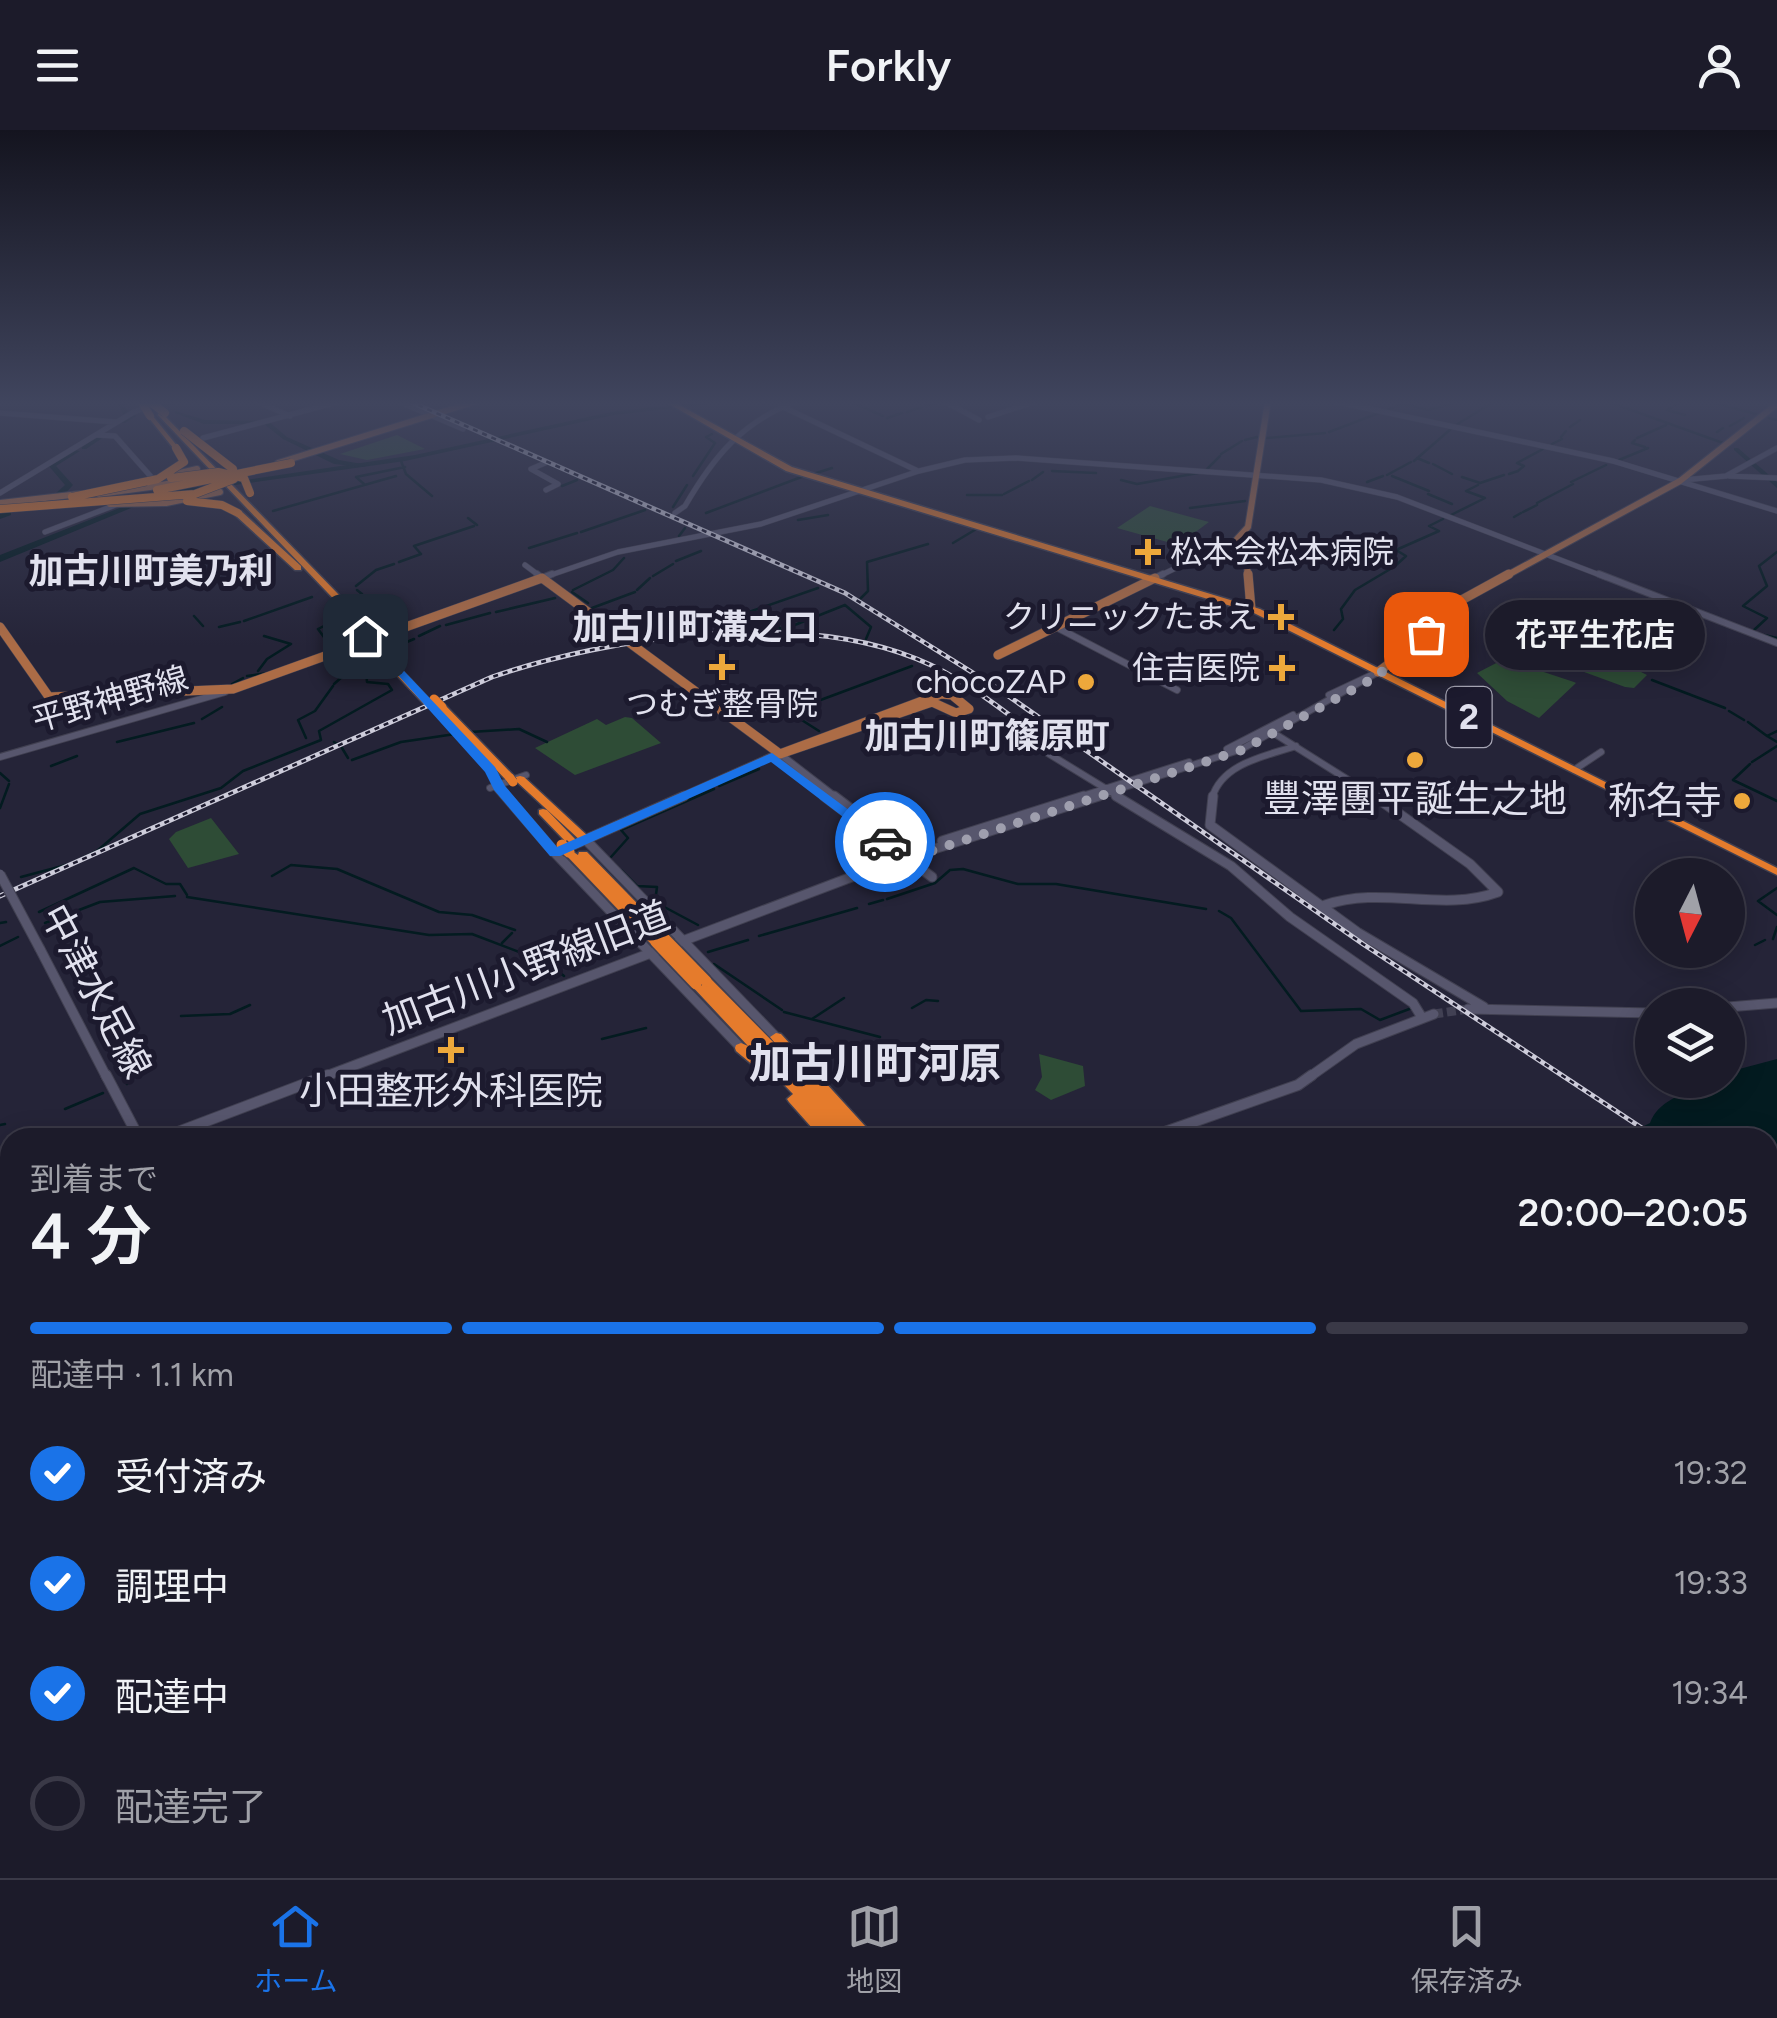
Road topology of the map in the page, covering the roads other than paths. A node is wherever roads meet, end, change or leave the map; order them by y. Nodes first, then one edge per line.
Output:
1 (140, 483) edge
2 (152, 483) junction
3 (155, 483) edge
4 (171, 483) edge
5 (180, 483) edge
6 (192, 483) edge
7 (200, 483) edge
8 (220, 483) edge
9 (229, 483) edge
10 (247, 483) edge
11 (555, 483) edge
12 (700, 483) edge
13 (836, 483) edge
14 (883, 483) edge
15 (1255, 483) edge
16 (1332, 483) edge
17 (1677, 483) edge
18 (1685, 483) edge
19 (223, 486) junction
20 (546, 490) dead end
21 (860, 490) junction
22 (95, 498) junction
23 (119, 504) junction
24 (0, 507) edge
25 (62, 507) junction
26 (1777, 511) edge
27 (675, 513) dead end
28 (46, 532) dead end
29 (1237, 539) junction
30 (1538, 548) junction
31 (525, 566) dead end
32 (298, 568) junction
33 (313, 572) junction
34 (542, 578) junction
35 (1155, 578) junction
36 (1251, 608) junction
37 (0, 627) edge
38 (1062, 629) junction
39 (373, 640) junction
40 (1777, 643) edge
41 (998, 655) dead end
42 (1018, 657) dead end
43 (1378, 672) junction
44 (232, 689) junction
45 (1177, 690) dead end
46 (431, 701) junction
47 (1010, 730) dead end
48 (1270, 731) junction
49 (1296, 746) junction
50 (1601, 752) dead end
51 (776, 755) junction
52 (0, 757) edge
53 (1574, 770) junction
54 (509, 783) junction
55 (1102, 788) junction
56 (1112, 792) junction
57 (570, 847) junction
58 (909, 856) junction
59 (1777, 872) edge
60 (0, 874) edge
61 (934, 876) dead end
62 (1325, 905) junction
63 (686, 940) junction
64 (653, 945) junction
65 (1777, 1003) edge
66 (1745, 1005) edge
67 (1484, 1008) junction
68 (1468, 1009) tunnel mouth
69 (1635, 1012) edge
70 (1434, 1014) tunnel mouth
71 (1422, 1016) junction
72 (776, 1037) joint
73 (741, 1048) joint
74 (133, 1128) edge
75 (187, 1128) edge
76 (821, 1128) edge
77 (832, 1128) edge
78 (847, 1128) edge
79 (860, 1128) edge
80 (1176, 1128) edge

1 - 22 highway, bridge
2 - 3 main road, bridge
2 - 23 street
2 - 24 main road
4 - 22 highway, bridge
5 - 24 highway, bridge
6 - 24 highway, bridge
7 - 25 main road, bridge
8 - 19 highway
9 - 22 highway, bridge
10 - 33 highway, bridge
11 - 20 street
12 - 27 street
13 - 21 highway, 2
14 - 21 street
15 - 29 main road
16 - 30 street
17 - 30 main road
18 - 26 street
19 - 23 main road, bridge
19 - 32 highway
19 - 33 highway
21 - 34 street
21 - 35 highway, 2
22 - 24 highway, bridge
22 - 32 highway, bridge
23 - 25 main road
23 - 28 street
24 - 25 main road
29 - 35 street
29 - 36 main road
30 - 40 street
30 - 43 main road
31 - 34 street
32 - 39 highway
33 - 39 highway
34 - 44 main road
34 - 51 main road
35 - 36 highway, 2
35 - 38 main road
36 - 43 highway, 2
37 - 44 main road
38 - 41 main road
38 - 42 main road
38 - 45 street
39 - 46 highway
43 - 48 street, 加古川小野線旧道
43 - 53 highway, 2
44 - 52 street, 平野神野線
46 - 54 highway
46 - 54 highway, bridge
47 - 55 street
48 - 49 street
48 - 55 street, 加古川小野線旧道
48 - 56 street, 加古川小野線旧道
49 - 62 street
49 - 62 street
50 - 53 street
51 - 51 main road
51 - 57 street
51 - 58 street
53 - 59 highway, 2
54 - 57 highway
54 - 57 highway
55 - 56 street
55 - 58 street, 加古川小野線旧道
56 - 58 street, 加古川小野線旧道
56 - 71 street
57 - 63 street
57 - 64 highway
58 - 61 street
58 - 63 street, 加古川小野線旧道
60 - 74 street, 中津水足線, bridge
62 - 67 street
63 - 64 street, 加古川小野線旧道
63 - 72 street
64 - 73 street
64 - 75 street, 加古川小野線旧道
64 - 77 highway, bridge
64 - 78 highway, bridge
65 - 66 street
67 - 68 street
67 - 69 street
70 - 71 street
71 - 80 street
72 - 79 highway
73 - 76 highway

